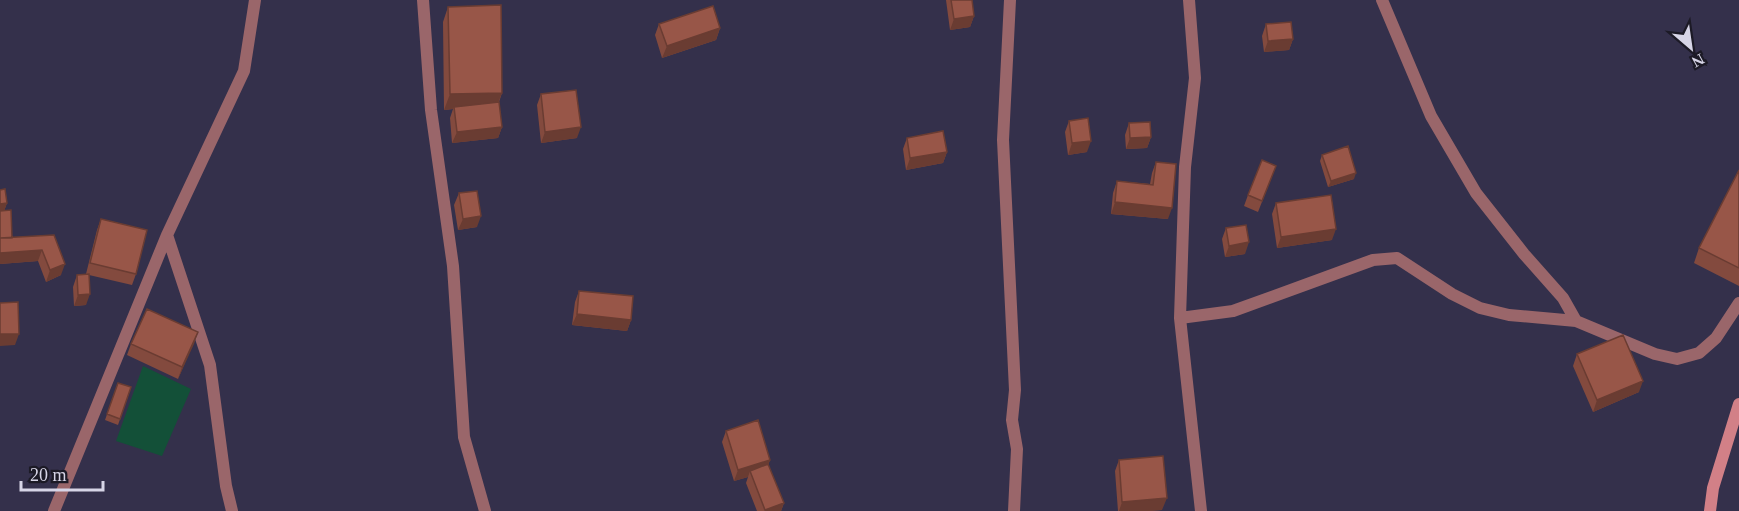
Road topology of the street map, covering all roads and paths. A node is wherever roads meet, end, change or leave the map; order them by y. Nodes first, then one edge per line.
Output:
1 (255, 0) edge
2 (423, 0) edge
3 (1010, 0) edge
4 (1190, 0) edge
5 (1382, 0) edge
6 (167, 235) junction
7 (1739, 303) edge
8 (1180, 318) junction
9 (1576, 321) junction
10 (1739, 404) edge
11 (54, 511) edge
12 (231, 511) edge
13 (485, 511) edge
14 (1014, 511) edge
15 (1201, 511) edge
16 (1710, 511) edge

1 - 6 street
2 - 13 street
3 - 14 street
4 - 8 street
5 - 9 street
6 - 11 street
6 - 12 street
7 - 9 street
8 - 9 street
8 - 15 street
10 - 16 main road

